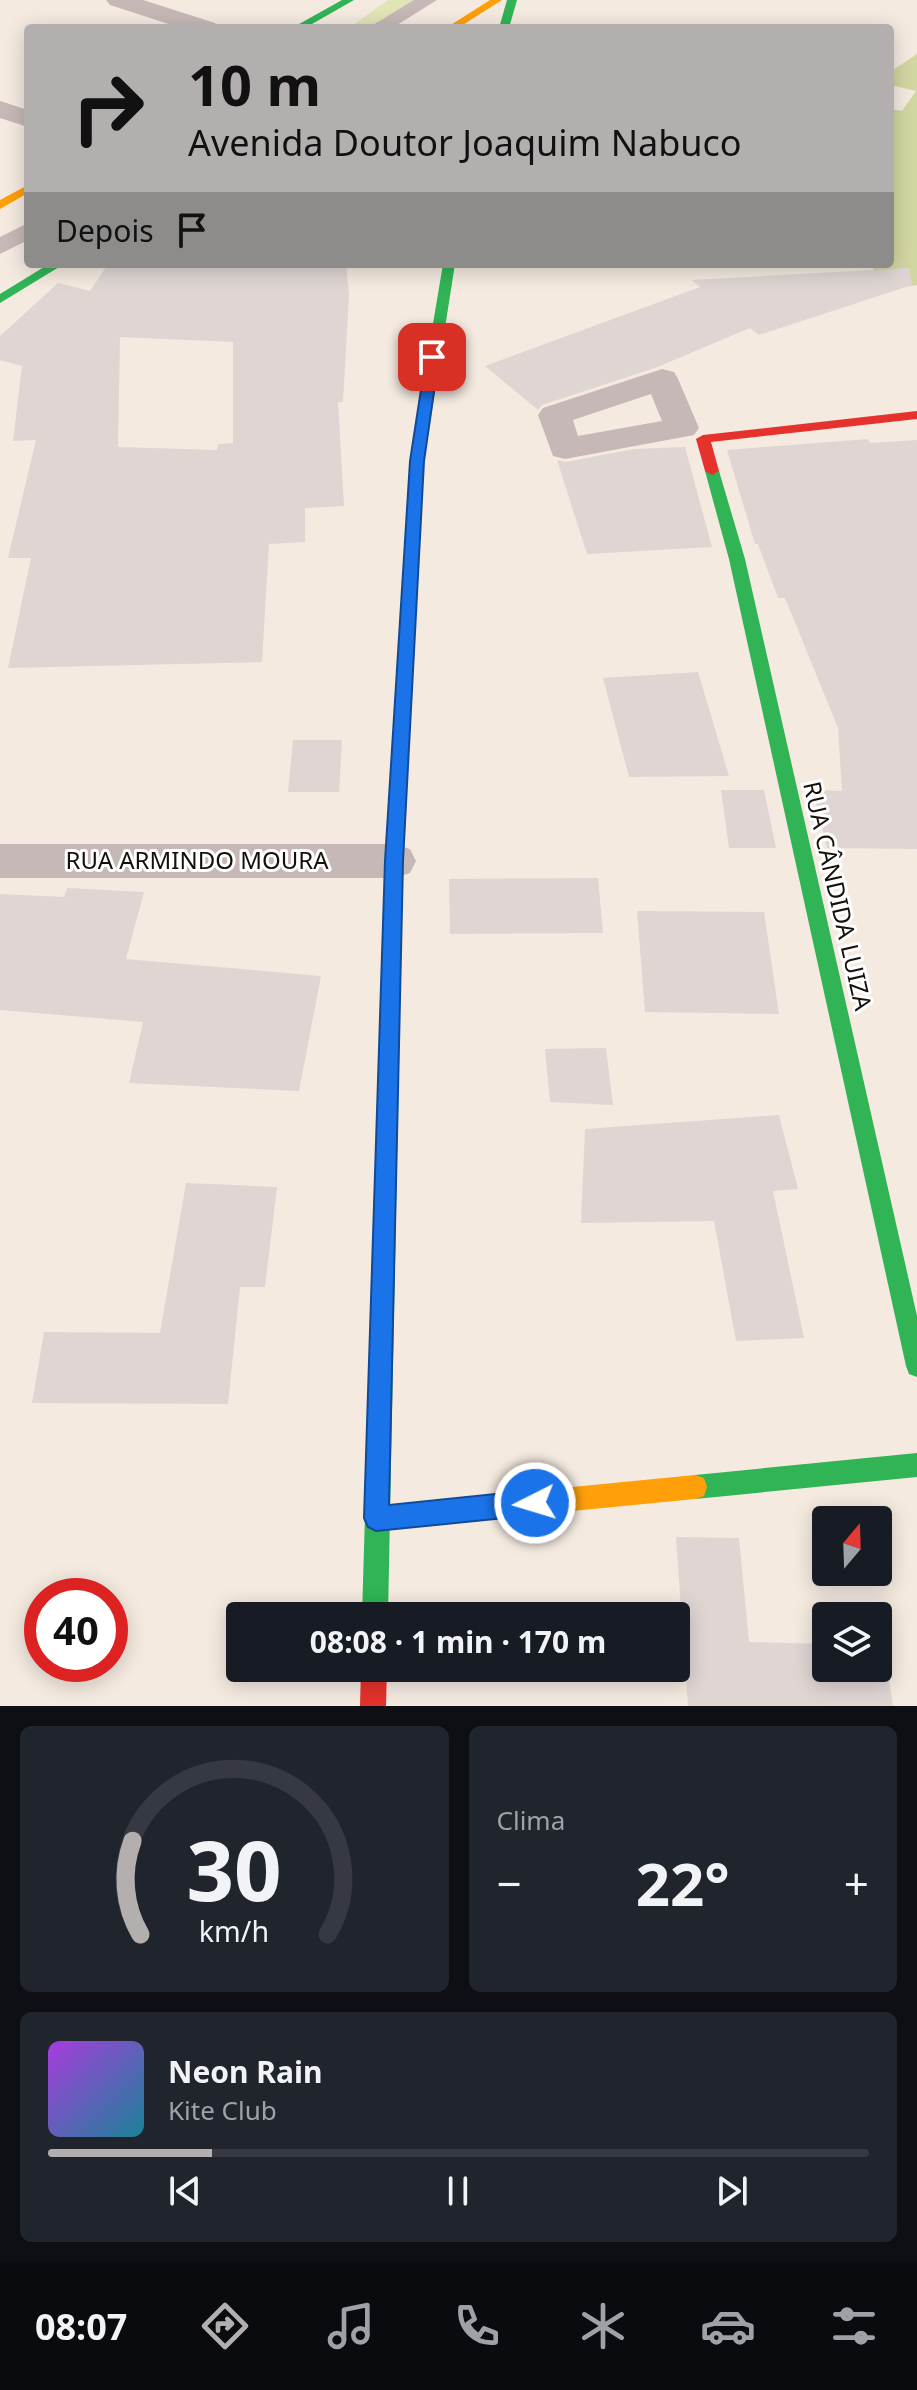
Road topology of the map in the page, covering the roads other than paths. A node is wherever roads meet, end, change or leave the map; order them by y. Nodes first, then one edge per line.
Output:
1 (118, 0) edge
2 (349, 0) edge
3 (428, 0) edge
4 (497, 0) edge
5 (512, 0) edge
6 (193, 24) edge
7 (304, 24) edge
8 (385, 24) edge
9 (458, 24) edge
10 (505, 24) edge
11 (0, 109) edge
12 (24, 118) edge
13 (24, 190) edge
14 (0, 205) edge
15 (24, 232) edge
16 (0, 247) edge
17 (51, 268) edge
18 (448, 268) edge
19 (0, 299) edge
20 (917, 415) edge
21 (0, 861) edge
22 (394, 861) junction
23 (917, 1366) edge
24 (917, 1465) edge
25 (376, 1518) junction
26 (375, 1602) edge
27 (374, 1682) edge
28 (373, 1706) edge

1 - 6 street
2 - 7 main road
3 - 8 lane
4 - 9 main road
5 - 10 main road
11 - 12 street
13 - 14 main road
15 - 16 lane
17 - 19 main road
18 - 22 main road
20 - 23 main road, RUA CÂNDIDA LUIZA
21 - 22 street, RUA ARMINDO MOURA
22 - 25 main road
24 - 25 main road
25 - 26 main road
27 - 28 main road

